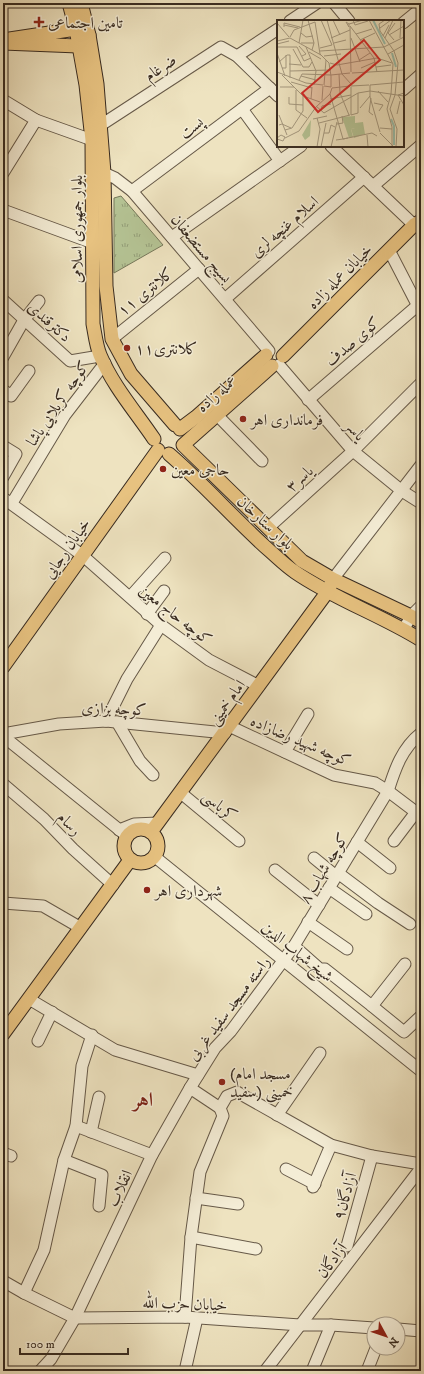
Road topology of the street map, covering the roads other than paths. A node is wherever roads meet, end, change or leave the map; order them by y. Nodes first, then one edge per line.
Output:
1 (69, 3) edge
2 (81, 3) edge
3 (317, 3) edge
4 (334, 3) edge
5 (419, 10) dead end
6 (292, 20) edge
7 (348, 20) edge
8 (404, 23) edge
9 (76, 29) junction
10 (277, 30) edge
11 (89, 35) junction
12 (3, 42) edge
13 (78, 46) junction
14 (237, 56) junction
15 (421, 74) edge
16 (404, 88) edge
17 (274, 92) edge
18 (3, 100) edge
19 (242, 109) junction
20 (36, 120) junction
21 (101, 125) junction
22 (92, 140) junction
23 (421, 145) edge
24 (300, 147) edge
25 (334, 147) edge
26 (280, 161) junction
27 (5, 167) edge
28 (104, 173) junction
29 (364, 177) junction
30 (373, 186) junction
31 (132, 191) junction
32 (3, 210) edge
33 (418, 223) edge
34 (172, 237) junction
35 (93, 243) junction
36 (389, 250) junction
37 (199, 269) junction
38 (225, 299) junction
39 (3, 300) edge
40 (39, 301) dead end
41 (419, 309) edge
42 (24, 320) junction
43 (112, 339) junction
44 (6, 343) edge
45 (3, 357) edge
46 (102, 359) junction
47 (274, 359) junction
48 (29, 371) dead end
49 (421, 383) edge
50 (3, 390) edge
51 (308, 400) junction
52 (217, 415) junction
53 (178, 427) junction
54 (183, 445) junction
55 (3, 446) edge
56 (160, 448) junction
57 (353, 451) junction
58 (262, 461) dead end
59 (421, 465) edge
60 (3, 477) edge
61 (402, 491) junction
62 (7, 500) edge
63 (421, 503) edge
64 (268, 528) junction
65 (82, 555) junction
66 (165, 558) dead end
67 (333, 579) junction
68 (164, 591) dead end
69 (328, 591) junction
70 (130, 597) junction
71 (421, 606) edge
72 (147, 614) junction
73 (416, 619) edge
74 (161, 625) junction
75 (404, 629) junction
76 (421, 640) edge
77 (3, 667) edge
78 (259, 686) junction
79 (308, 714) dead end
80 (112, 721) junction
81 (227, 730) junction
82 (421, 733) edge
83 (3, 735) edge
84 (285, 752) junction
85 (153, 775) dead end
86 (3, 784) edge
87 (388, 791) junction
88 (181, 793) junction
89 (418, 814) edge
90 (155, 828) junction
91 (123, 833) junction
92 (239, 841) dead end
93 (394, 841) dead end
94 (357, 842) junction
95 (155, 856) junction
96 (314, 858) dead end
97 (130, 860) junction
98 (390, 868) dead end
99 (275, 870) dead end
100 (337, 875) junction
101 (112, 885) junction
102 (329, 888) junction
103 (3, 903) edge
104 (319, 905) junction
105 (366, 914) dead end
106 (308, 922) junction
107 (410, 924) dead end
108 (81, 928) junction
109 (294, 946) junction
110 (347, 950) dead end
111 (284, 961) junction
112 (405, 964) dead end
113 (29, 999) junction
114 (372, 1006) junction
115 (52, 1012) junction
116 (421, 1016) edge
117 (4, 1032) edge
118 (92, 1036) junction
119 (38, 1041) dead end
120 (320, 1053) dead end
121 (421, 1072) edge
122 (198, 1075) junction
123 (190, 1088) junction
124 (99, 1097) dead end
125 (220, 1108) junction
126 (277, 1115) junction
127 (76, 1126) junction
128 (91, 1132) junction
129 (331, 1144) junction
130 (152, 1155) junction
131 (372, 1156) junction
132 (64, 1160) junction
133 (421, 1164) edge
134 (421, 1168) edge
135 (286, 1169) dead end
136 (196, 1198) junction
137 (238, 1204) dead end
138 (99, 1206) dead end
139 (191, 1237) junction
140 (347, 1246) dead end
141 (256, 1249) dead end
142 (3, 1281) edge
143 (24, 1293) junction
144 (185, 1317) junction
145 (75, 1318) junction
146 (197, 1318) junction
147 (300, 1325) junction
148 (332, 1325) junction
149 (366, 1327) edge
150 (406, 1329) edge
151 (421, 1330) edge
152 (373, 1356) edge
153 (40, 1371) edge
154 (184, 1371) edge
155 (265, 1371) edge
156 (312, 1371) edge
157 (367, 1371) edge

1 - 9 main road, بلوار جمهوری اسلامی
2 - 11 main road, بلوار جمهوری اسلامی
3 - 6 street
4 - 7 street
5 - 8 street
9 - 11 main road
9 - 12 main road
9 - 13 main road, بلوار جمهوری اسلامی
10 - 14 street
11 - 13 main road
11 - 21 main road, بلوار جمهوری اسلامی
12 - 13 main road
13 - 22 main road, بلوار جمهوری اسلامی
14 - 17 street
14 - 21 street, ضرغام
15 - 16 street
17 - 19 street, پست
18 - 20 street
19 - 26 street
19 - 31 street, پست
20 - 22 street
20 - 27 street
21 - 28 main road, بلوار جمهوری اسلامی
22 - 35 main road, بلوار جمهوری اسلامی
23 - 30 street
24 - 26 street
25 - 29 street
26 - 34 street
28 - 31 street, بسیج مستضعفان
28 - 43 main road, بلوار جمهوری اسلامی
29 - 30 street
29 - 38 street, اسلام غنچه لری
30 - 33 street
31 - 34 street, بسیج مستضعفان
32 - 35 street
33 - 36 main road, خیابان عمله زاده
34 - 37 street, بسیج مستضعفان
35 - 46 main road, بلوار جمهوری اسلامی
36 - 41 street
36 - 47 main road, خیابان عمله زاده
37 - 38 street, بسیج مستضعفان
37 - 43 street, کلانتری ۱۱
38 - 47 street, بسیج مستضعفان
39 - 42 street, دکترقندی
40 - 42 street
41 - 51 street, کوی صدف
42 - 44 street
42 - 46 street, دکترقندی
43 - 53 main road, بلوار جمهوری اسلامی
44 - 45 street
46 - 56 main road, بلوار جمهوری اسلامی
46 - 62 street, کوچه کربلایی پاشا
47 - 51 street, یاسر
47 - 52 main road, عمله زاده
47 - 53 main road, عمله زاده
48 - 50 street
49 - 57 street, یاسر۳
51 - 57 street, یاسر
52 - 54 main road, عمله زاده
52 - 58 street
53 - 54 main road
53 - 56 main road
54 - 56 main road
54 - 64 main road, بلوار ستارخان
55 - 60 street
56 - 65 main road, خیابان رجایی
56 - 69 main road, بلوار ستارخان
57 - 61 street, یاسر
57 - 64 street, یاسر۳
59 - 61 street
61 - 63 street, یاسر
61 - 67 street
62 - 65 street, کوچه حاج معین
64 - 67 main road, بلوار ستارخان
65 - 70 street, کوچه حاج معین
65 - 77 main road, خیابان رجایی
66 - 70 street
67 - 69 main road, امام خمینی
67 - 73 main road, بلوار ستارخان
68 - 72 street
69 - 75 main road, بلوار ستارخان
69 - 78 main road, امام خمینی
70 - 72 street, کوچه حاج معین
71 - 73 street
72 - 74 street, کوچه حاج معین
73 - 75 street
74 - 78 street, کوچه حاج معین
74 - 80 street
75 - 76 main road, بلوار ستارخان
78 - 81 main road, امام خمینی
79 - 84 street
80 - 81 street, کوچه بزازی
80 - 83 street, کوچه بزازی
80 - 85 street
81 - 84 street, کوچه شهید رضازاده
81 - 88 main road, امام خمینی
82 - 87 street, کوچه شهاب ۸
83 - 91 street
84 - 87 street, کوچه شهید رضازاده
86 - 101 street, رسام
87 - 89 street, کوچه شهید رضازاده
87 - 94 street, کوچه شهاب ۸
88 - 90 main road, امام خمینی
88 - 92 street, کرباسی
89 - 93 street
90 - 91 main road
90 - 95 main road
91 - 97 main road
94 - 98 street
94 - 100 street, کوچه شهاب ۸
95 - 97 main road
95 - 111 street, شیخ شهاب الدین
96 - 100 street
97 - 101 main road
99 - 104 street
100 - 102 street, کوچه شهاب ۸
100 - 107 street
101 - 108 main road
102 - 104 street, کوچه شهاب ۸
102 - 105 street
103 - 108 street
104 - 106 street, کوچه شهاب ۸
106 - 109 street, کوچه شهاب ۸
106 - 110 street
108 - 113 main road
109 - 111 street, کوچه شهاب ۸
109 - 114 street
111 - 121 street, شیخ شهاب الدین
111 - 122 street, راسته مسجد سفید غربی
112 - 114 street
113 - 115 street
113 - 117 main road
114 - 116 street
115 - 118 street
115 - 119 street
118 - 122 street
118 - 127 street
120 - 126 street
122 - 123 street, انقلاب
123 - 125 street
123 - 130 street, انقلاب
124 - 128 street
125 - 126 street
125 - 136 street
126 - 129 street
127 - 128 street
127 - 132 street
128 - 130 street
129 - 131 street
129 - 135 street
130 - 145 street, انقلاب
131 - 133 street
131 - 140 street, آزادگان۹
132 - 138 street
132 - 143 street
134 - 147 street, آزادگان
136 - 137 street
136 - 139 street
139 - 141 street
139 - 144 street
142 - 143 street, خیابان حزب الله
143 - 145 street, خیابان حزب الله
144 - 145 street, خیابان حزب الله
144 - 146 street, خیابان حزب الله
145 - 153 street, انقلاب
146 - 147 street, خیابان حزب الله
146 - 154 street
147 - 148 street, خیابان حزب الله
147 - 155 street, آزادگان
148 - 149 street, خیابان حزب الله
148 - 156 street
150 - 151 street
152 - 157 street

